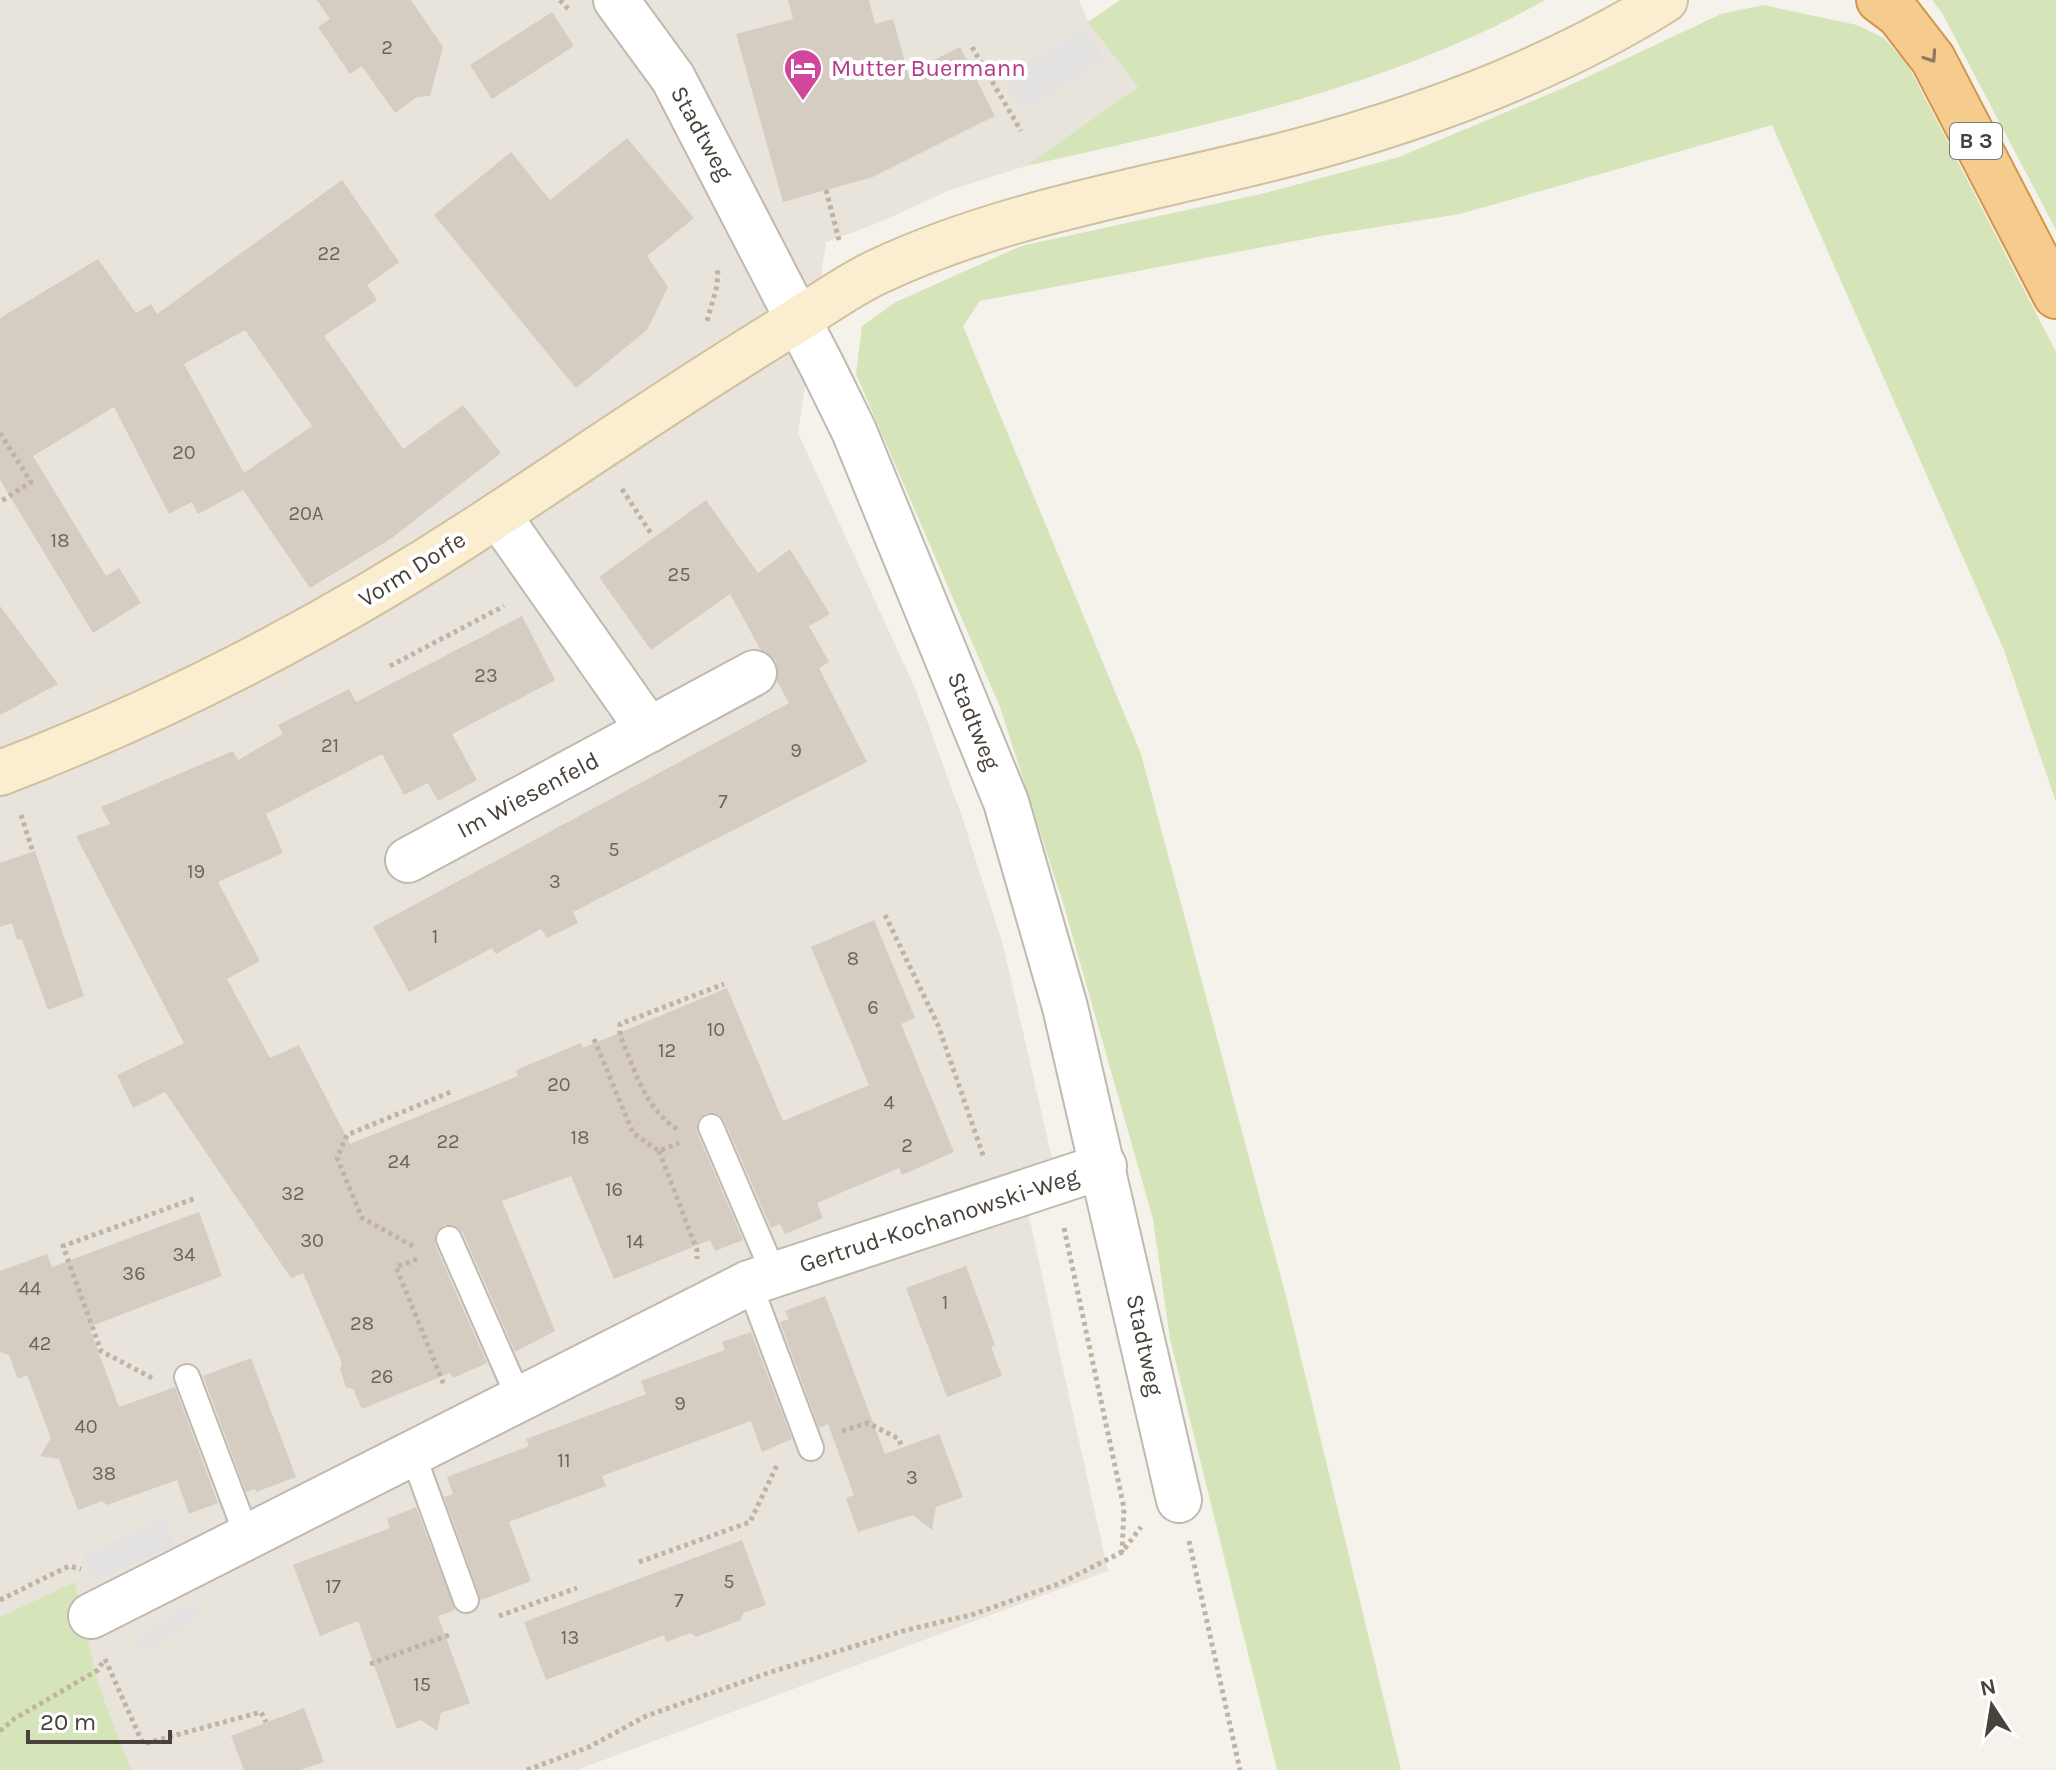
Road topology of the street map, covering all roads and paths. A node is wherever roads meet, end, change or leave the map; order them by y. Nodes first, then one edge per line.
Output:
1 (616, 0) edge
2 (1665, 0) edge
3 (1879, 0) edge
4 (972, 47) dead end
5 (1021, 131) dead end
6 (826, 190) dead end
7 (840, 243) dead end
8 (2056, 296) edge
9 (799, 319) junction
10 (0, 433) edge
11 (597, 449) junction
12 (0, 502) edge
13 (498, 515) junction
14 (652, 535) dead end
15 (507, 605) dead end
16 (390, 666) dead end
17 (754, 673) dead end
18 (649, 730) junction
19 (10, 792) edge
20 (33, 852) dead end
21 (408, 860) dead end
22 (885, 915) dead end
23 (724, 984) dead end
24 (594, 1039) dead end
25 (453, 1091) dead end
26 (708, 1134) junction
27 (659, 1151) junction
28 (1104, 1166) junction
29 (1054, 1182) junction
30 (196, 1198) dead end
31 (998, 1200) junction
32 (450, 1242) joint
33 (428, 1254) junction
34 (761, 1278) junction
35 (697, 1307) junction
36 (101, 1351) dead end
37 (187, 1377) dead end
38 (519, 1398) junction
39 (800, 1418) junction
40 (461, 1427) junction
41 (810, 1445) joint
42 (902, 1448) dead end
43 (412, 1452) junction
44 (1179, 1500) junction
45 (247, 1536) junction
46 (1122, 1552) junction
47 (639, 1562) dead end
48 (466, 1600) dead end
49 (102, 1631) joint
50 (105, 1658) junction
51 (266, 1722) dead end
52 (0, 1731) edge
53 (527, 1770) edge
54 (1240, 1770) edge

1 - 9 street, Stadtweg
2 - 9 main road, Vorm Dorfe
3 -> 8 highway, B 3
4 - 5 path
6 - 7 path
9 - 11 main road, Vorm Dorfe
9 - 28 street, Stadtweg
10 - 12 path
11 - 13 main road, Vorm Dorfe
11 - 14 path
13 - 18 street
13 - 19 main road, Vorm Dorfe
15 - 16 path
17 - 18 street, Im Wiesenfeld
18 - 21 street, Im Wiesenfeld
19 - 20 path
22 - 31 path
23 - 26 path
24 - 27 path
25 - 33 path
26 - 27 path
26 - 34 lane, Gertrud-Kochanowski-Weg
27 - 35 path
28 - 29 street, Gertrud-Kochanowski-Weg
28 - 44 street, Stadtweg
29 - 31 street, Gertrud-Kochanowski-Weg
29 - 46 path
30 - 36 path
31 - 34 street, Gertrud-Kochanowski-Weg
32 - 33 path
32 - 38 lane
33 - 40 path
34 - 35 street, Gertrud-Kochanowski-Weg
34 - 39 lane, Gertrud-Kochanowski-Weg
35 - 38 street, Gertrud-Kochanowski-Weg
37 - 45 lane
38 - 40 street, Gertrud-Kochanowski-Weg
39 - 41 lane, Gertrud-Kochanowski-Weg
39 - 47 path
40 - 43 street, Gertrud-Kochanowski-Weg
41 - 42 path
43 - 45 street, Gertrud-Kochanowski-Weg
43 - 48 lane
44 - 46 path
44 - 54 path
45 - 49 street, Gertrud-Kochanowski-Weg
46 - 53 path
49 - 50 path
50 - 51 path
50 - 52 path

